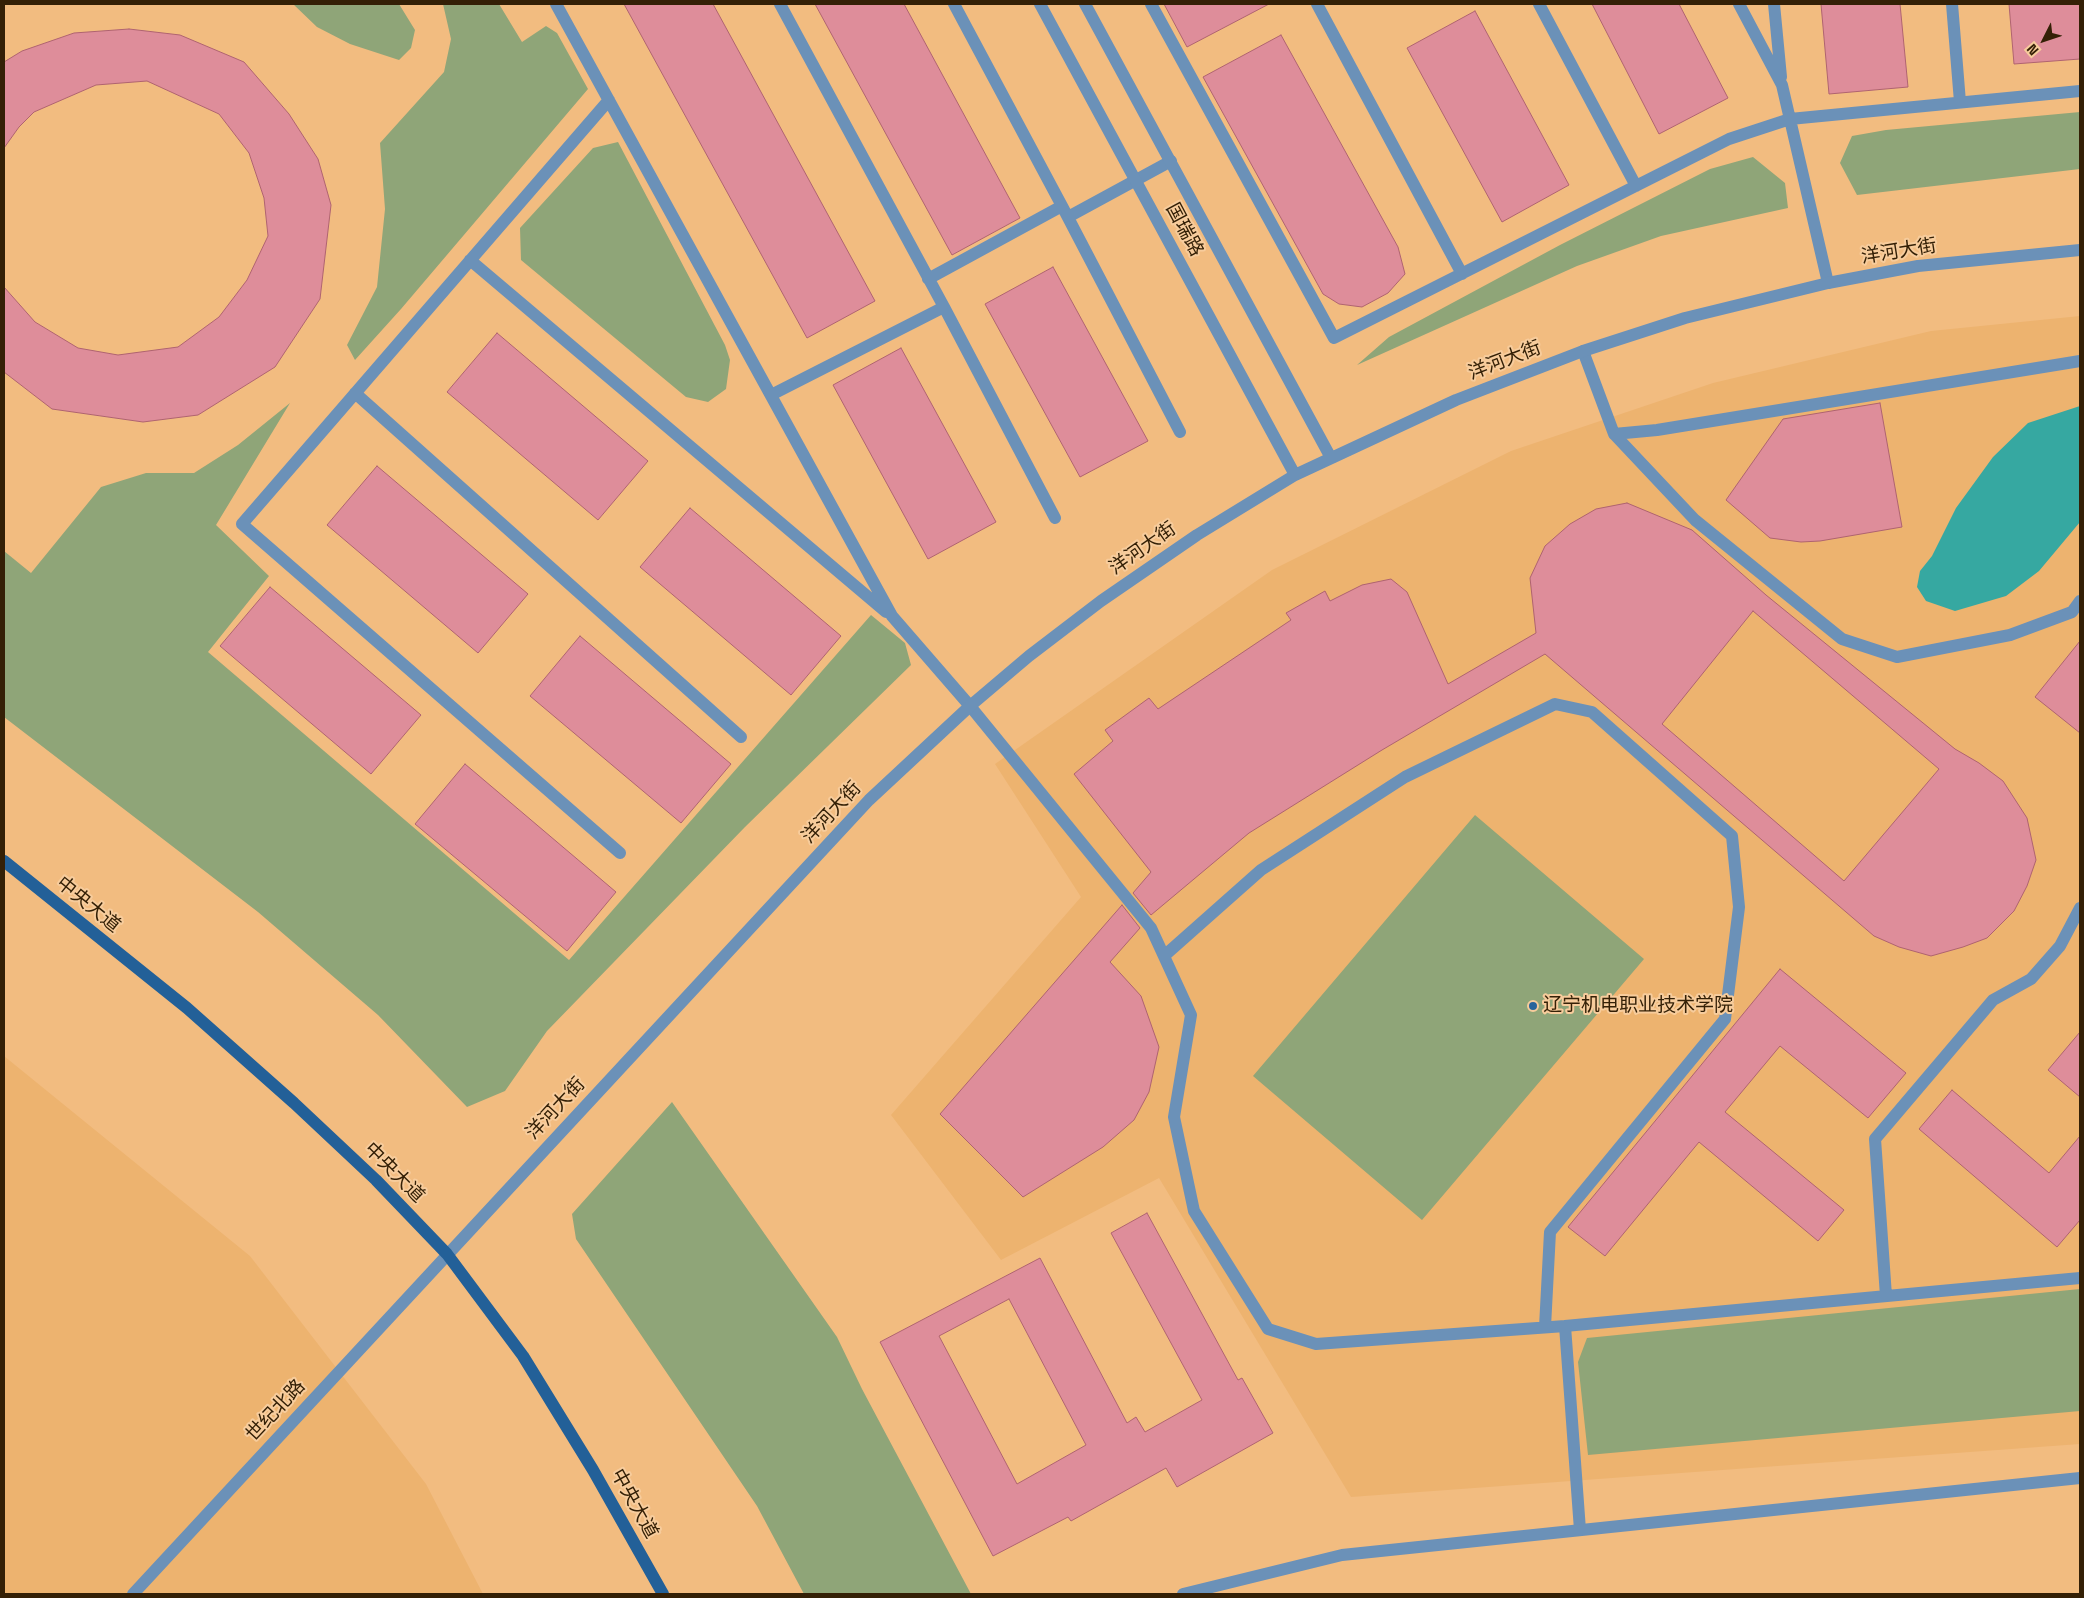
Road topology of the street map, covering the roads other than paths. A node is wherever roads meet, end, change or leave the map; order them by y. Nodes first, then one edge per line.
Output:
1 (556, 4) edge
2 (780, 4) edge
3 (954, 4) edge
4 (1040, 4) edge
5 (1085, 4) edge
6 (1151, 4) edge
7 (1317, 4) edge
8 (1539, 4) edge
9 (1739, 4) edge
10 (1774, 4) edge
11 (1952, 4) edge
12 (1782, 85) junction
13 (2080, 91) edge
14 (608, 100) junction
15 (1960, 102) junction
16 (1790, 119) junction
17 (1171, 161) junction
18 (1136, 181) junction
19 (1636, 186) junction
20 (1065, 212) junction
21 (2080, 250) edge
22 (470, 260) junction
23 (1462, 274) junction
24 (928, 279) junction
25 (1828, 283) junction
26 (944, 307) junction
27 (1583, 351) junction
28 (2080, 361) edge
29 (356, 393) junction
30 (770, 395) junction
31 (1180, 432) dead end
32 (1614, 434) junction
33 (1331, 458) junction
34 (1295, 474) junction
35 (1055, 518) dead end
36 (2080, 601) edge
37 (892, 616) junction
38 (970, 706) junction
39 (741, 737) dead end
40 (620, 853) dead end
41 (4, 861) edge
42 (2080, 908) edge
43 (1164, 956) junction
44 (447, 1254) junction
45 (2080, 1278) edge
46 (1886, 1296) junction
47 (1565, 1326) junction
48 (1545, 1327) junction
49 (2080, 1478) edge
50 (1580, 1530) junction
51 (133, 1594) edge
52 (663, 1594) edge
53 (1183, 1594) edge

1 - 14 street
2 - 24 street
3 - 20 street
4 - 18 street, 国瑞路
5 - 17 street, 国瑞路
6 - 23 street
7 - 23 street
8 - 19 street
9 - 12 street
10 - 12 street
11 - 15 street
12 - 16 street
13 - 15 street
14 - 22 street
14 - 30 street
15 - 16 street
16 - 19 street
16 - 25 street
17 - 18 street
17 - 33 street, 国瑞路
18 - 20 street
18 - 34 street, 国瑞路
19 - 23 street
20 - 24 street
20 - 31 street
21 - 25 street, 洋河大街
22 - 29 street
22 - 37 street
24 - 26 street
25 - 27 street, 洋河大街
26 - 30 street
26 - 35 street
27 - 32 street
27 - 33 street, 洋河大街
28 - 32 street
29 - 39 street
29 - 40 street
30 - 37 street
32 - 36 street
33 - 34 street, 洋河大街
34 - 38 street, 洋河大街
37 - 38 street
38 - 43 street
38 - 44 street, 洋河大街
41 - 44 main road, 中央大道
42 - 46 street
43 - 48 street
43 - 48 street
44 - 51 street, 世纪北路
44 - 52 main road, 中央大道
45 - 46 street
46 - 47 street
47 - 48 street
47 - 50 street
49 - 50 street
50 - 53 street

